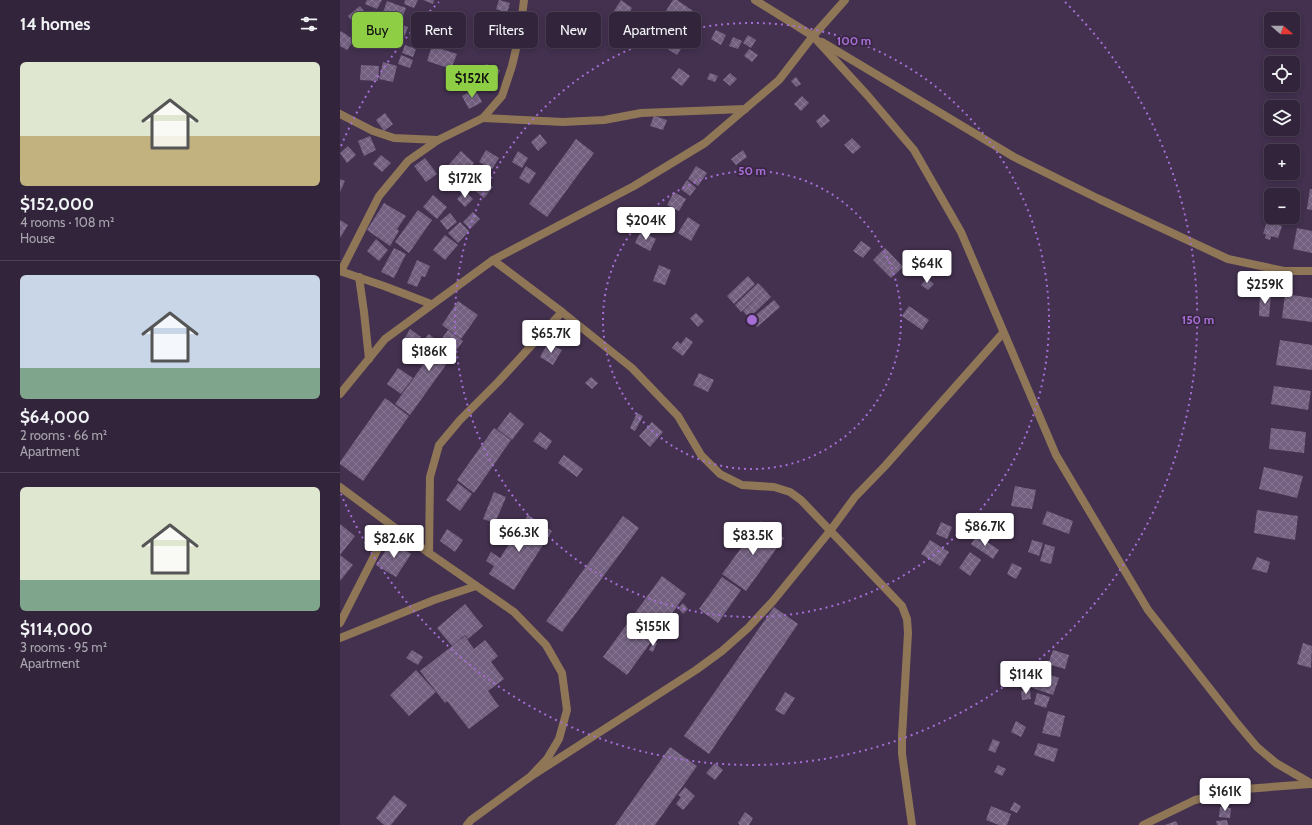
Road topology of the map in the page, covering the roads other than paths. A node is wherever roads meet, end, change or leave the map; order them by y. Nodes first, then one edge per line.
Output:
1 (524, 0) edge
2 (755, 0) edge
3 (845, 0) edge
4 (813, 36) junction
5 (745, 109) junction
6 (340, 114) edge
7 (483, 118) junction
8 (438, 140) junction
9 (493, 260) junction
10 (340, 271) edge
11 (1312, 271) edge
12 (359, 277) junction
13 (431, 304) junction
14 (562, 312) junction
15 (1004, 333) junction
16 (368, 358) junction
17 (340, 394) edge
18 (340, 487) edge
19 (390, 525) junction
20 (830, 531) junction
21 (429, 553) junction
22 (476, 586) junction
23 (340, 622) edge
24 (340, 638) edge
25 (530, 777) junction
26 (1311, 784) edge
27 (467, 825) edge
28 (912, 825) edge
29 (1143, 825) edge

1 - 7 street
2 - 4 street
3 - 4 street
4 - 5 street
4 - 11 street
4 - 15 street
5 - 7 street
5 - 9 street
6 - 8 street
7 - 8 street
8 - 10 street
9 - 13 street
9 - 14 street
10 - 12 street
12 - 13 street
12 - 16 street
13 - 16 street
14 - 20 street
14 - 21 street
15 - 20 street
15 - 26 street
16 - 17 street
18 - 19 street
19 - 21 street
19 - 23 street
20 - 25 street
20 - 28 street
21 - 22 street
22 - 24 street
22 - 25 street
25 - 27 street
26 - 29 street

